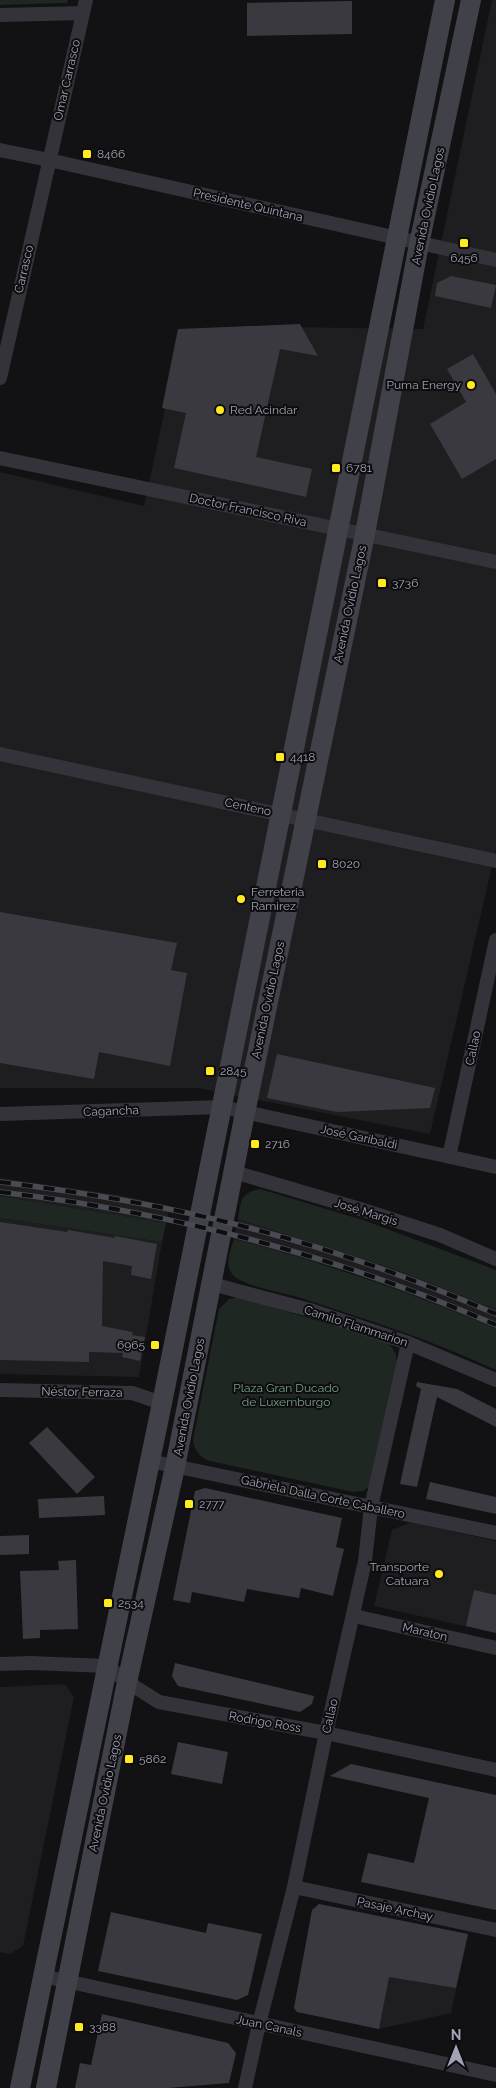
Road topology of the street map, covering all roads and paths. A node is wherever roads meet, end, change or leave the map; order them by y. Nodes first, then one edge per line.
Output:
1 (445, 0) edge
2 (471, 0) edge
3 (84, 7) edge
4 (0, 16) edge
5 (0, 150) edge
6 (49, 160) junction
7 (397, 239) junction
8 (420, 244) junction
9 (496, 260) edge
10 (0, 378) edge
11 (0, 458) edge
12 (338, 528) junction
13 (365, 534) junction
14 (496, 562) edge
15 (0, 754) edge
16 (281, 814) junction
17 (305, 821) junction
18 (496, 861) edge
19 (496, 940) edge
20 (222, 1108) junction
21 (245, 1112) junction
22 (0, 1114) edge
23 (449, 1157) junction
24 (496, 1167) edge
25 (234, 1172) junction
26 (496, 1259) edge
27 (212, 1284) junction
28 (408, 1343) junction
29 (496, 1380) edge
30 (0, 1390) edge
31 (162, 1403) junction
32 (150, 1461) junction
33 (175, 1467) junction
34 (371, 1507) junction
35 (496, 1533) edge
36 (354, 1616) junction
37 (496, 1648) edge
38 (0, 1664) edge
39 (107, 1666) junction
40 (128, 1682) junction
41 (326, 1733) junction
42 (496, 1770) edge
43 (294, 1887) junction
44 (496, 1930) edge
45 (43, 1976) junction
46 (67, 1981) junction
47 (259, 2024) junction
48 (496, 2076) edge
49 (20, 2088) edge
50 (46, 2088) edge
51 (244, 2088) edge

1 - 7 main road, Avenida Ovidio Lagos
2 - 8 main road, Avenida Ovidio Lagos
3 - 4 street
3 - 6 street, Omar Carrasco
5 - 6 street, Presidente Quintana
6 - 7 street, Presidente Quintana
6 - 10 street, Carrasco
7 - 8 street, Presidente Quintana
7 - 12 main road, Avenida Ovidio Lagos
8 - 9 street, Presidente Quintana
8 - 13 main road, Avenida Ovidio Lagos
11 - 12 street, Doctor Francisco Riva
12 - 13 street, Doctor Francisco Riva
12 - 16 main road, Avenida Ovidio Lagos
13 - 14 street, Doctor Francisco Riva
13 - 17 main road, Avenida Ovidio Lagos
15 - 16 street, Centeno
16 - 17 street, Centeno
16 - 20 main road, Avenida Ovidio Lagos
17 - 18 street, Centeno
17 - 21 main road, Avenida Ovidio Lagos
19 - 23 street, Callao
20 - 21 street, José Garibaldi
20 - 22 street, Cagancha
20 - 31 main road, Avenida Ovidio Lagos
21 - 23 street, José Garibaldi
21 - 25 main road, Avenida Ovidio Lagos
23 - 24 street, José Garibaldi
25 - 26 street, José Margis
25 - 27 main road, Avenida Ovidio Lagos
27 - 28 street, Camilo Flammarion
27 - 33 main road, Avenida Ovidio Lagos
28 - 29 street, Camilo Flammarion
28 - 34 street, Callao
30 - 31 street, Néstor Ferraza
31 - 32 main road, Avenida Ovidio Lagos
32 - 33 street, Gabriela Dalla Corte Caballero
32 - 39 main road, Avenida Ovidio Lagos
33 - 34 street, Gabriela Dalla Corte Caballero
33 - 40 main road, Avenida Ovidio Lagos
34 - 35 street, Gabriela Dalla Corte Caballero
34 - 36 street, Callao
36 - 37 street, Maraton
36 - 41 street, Callao
38 - 39 street
39 - 40 street, Rodrigo Ross
39 - 45 main road, Avenida Ovidio Lagos
40 - 41 street, Rodrigo Ross
40 - 46 main road, Avenida Ovidio Lagos
41 - 42 street, Rodrigo Ross
41 - 43 street, Callao
43 - 44 street, Pasaje Archay
43 - 47 street, Callao
45 - 46 street, Juan Canals
45 - 49 main road, Avenida Ovidio Lagos
46 - 47 street, Juan Canals
46 - 50 main road, Avenida Ovidio Lagos
47 - 48 street, Juan Canals
47 - 51 street, Callao

